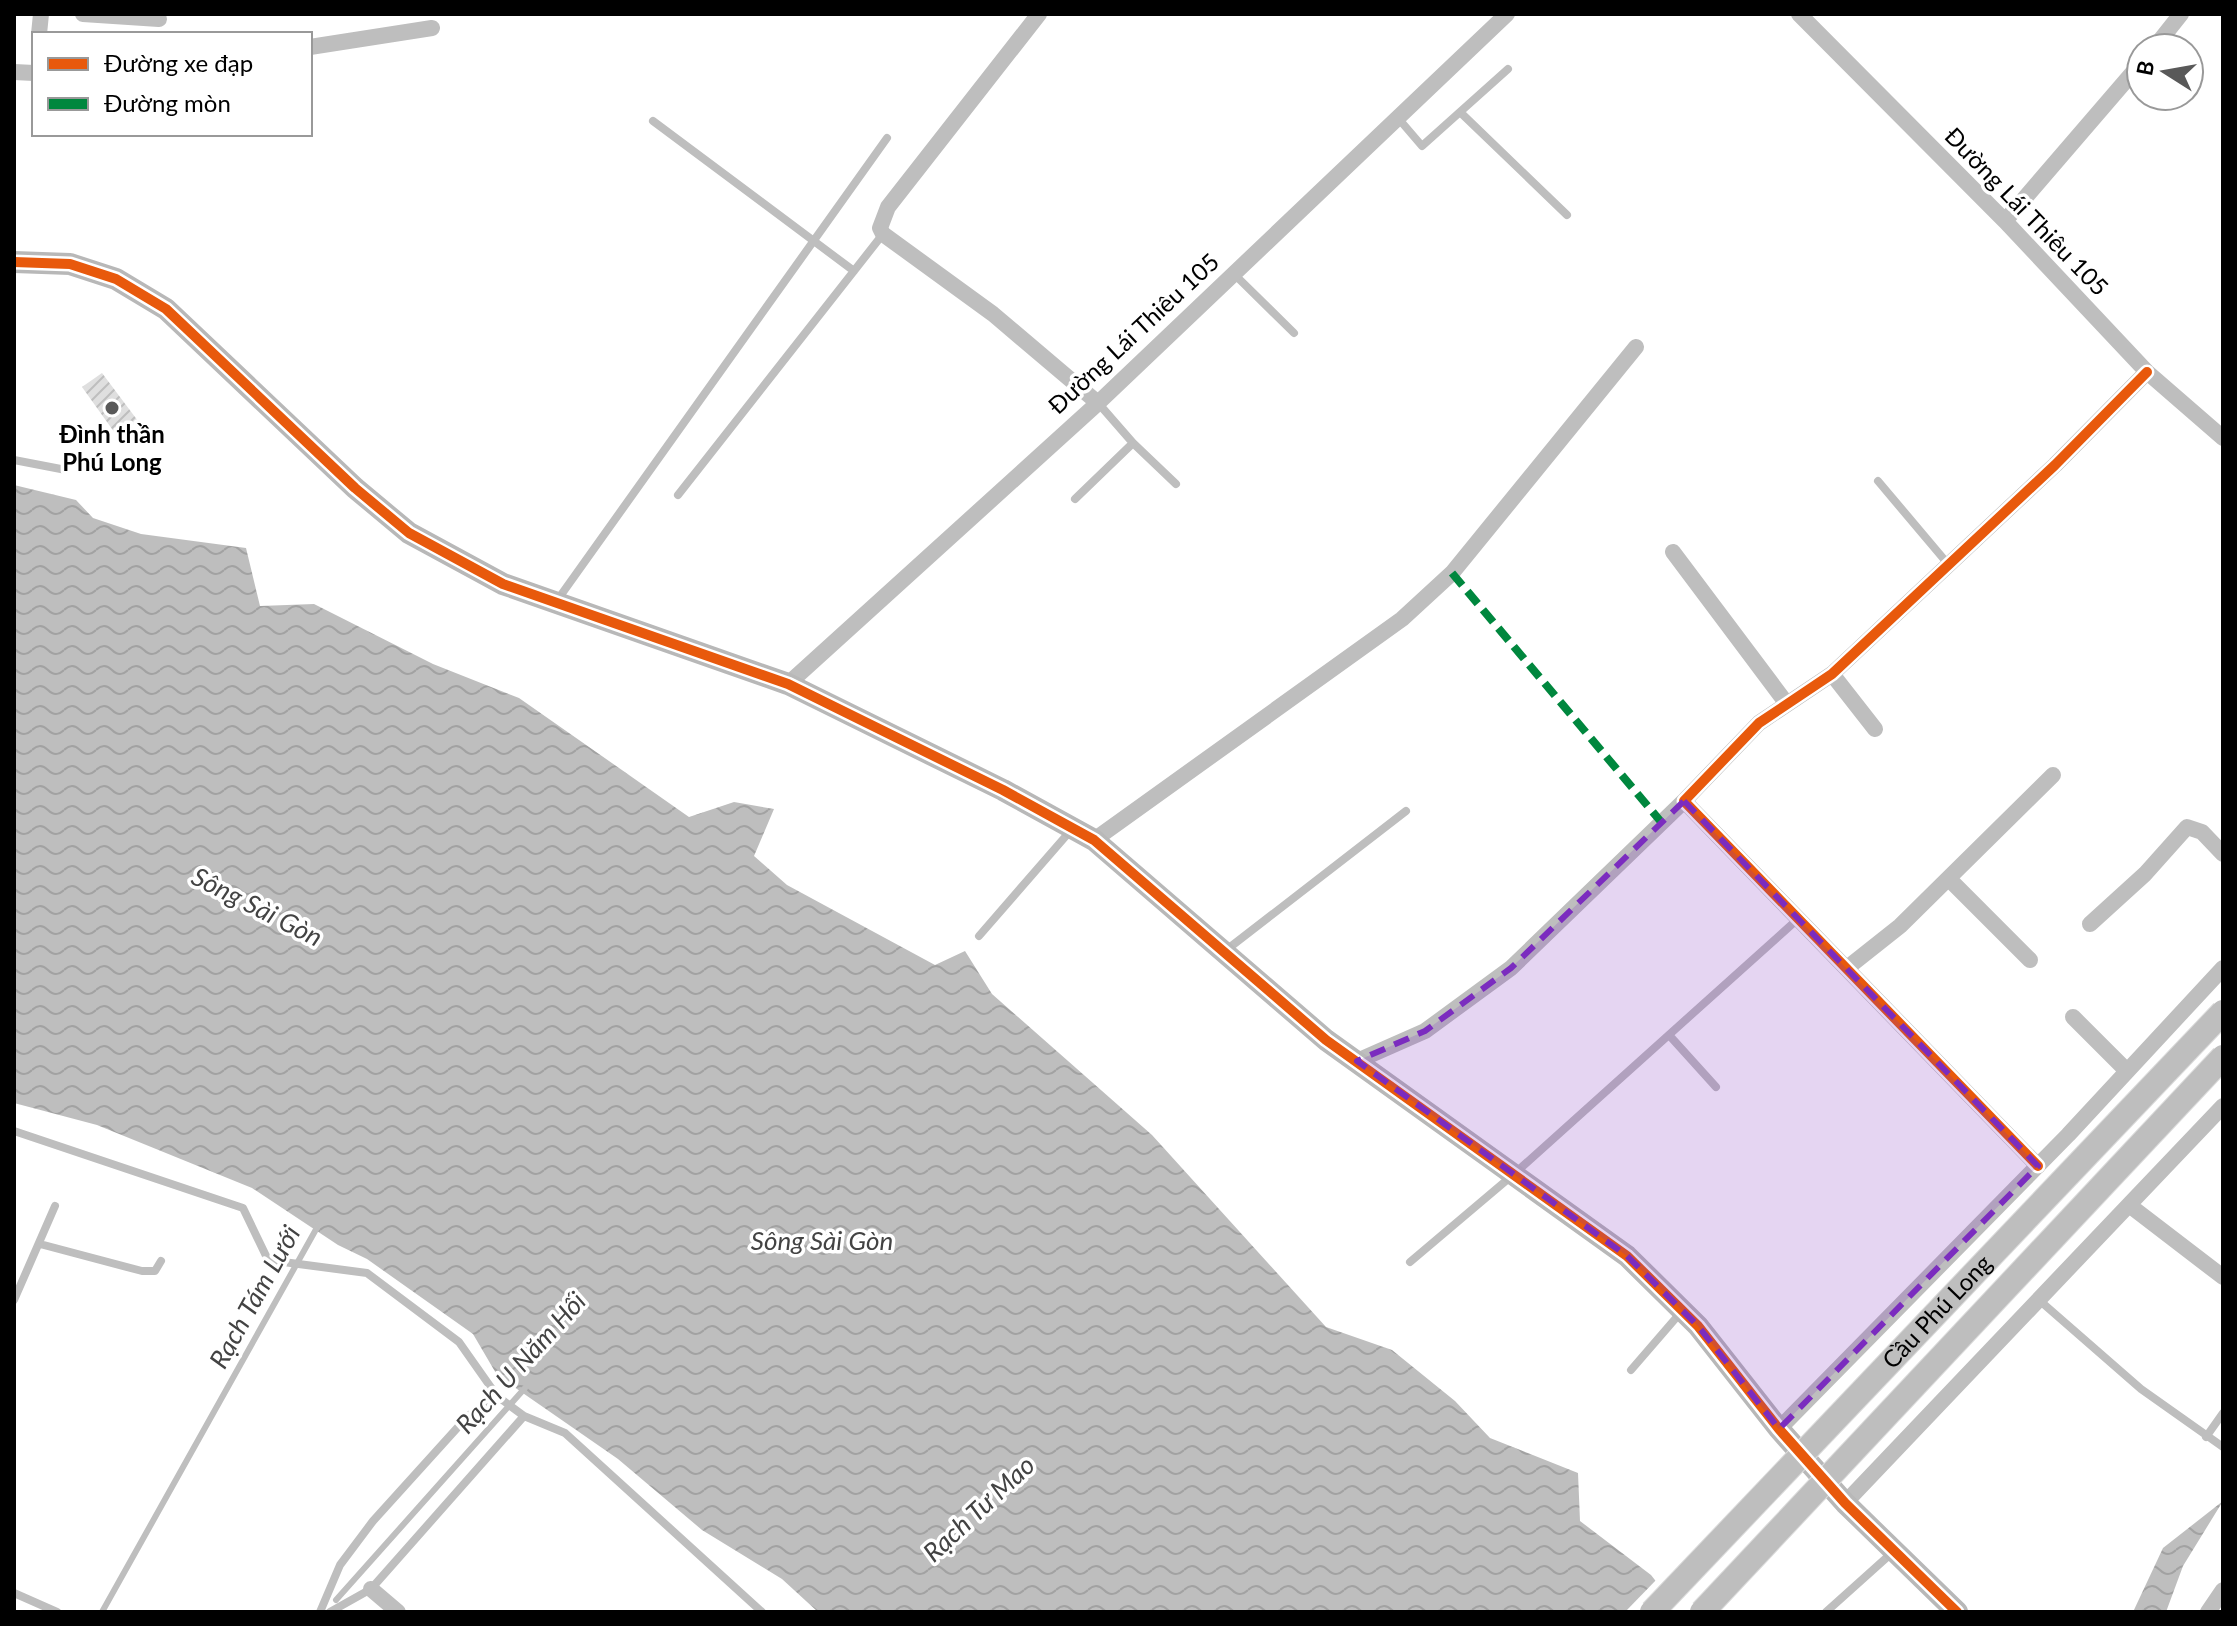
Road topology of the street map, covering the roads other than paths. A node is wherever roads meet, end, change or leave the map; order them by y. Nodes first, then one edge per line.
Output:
1 (83, 14) edge
2 (1039, 14) edge
3 (1507, 14) edge
4 (1799, 14) edge
5 (2181, 14) edge
6 (160, 22) edge
7 (432, 28) dead end
8 (2167, 32) edge
9 (312, 47) edge
10 (1508, 69) dead end
11 (2125, 82) edge
12 (1460, 112) junction
13 (1398, 117) junction
14 (653, 121) dead end
15 (887, 138) dead end
16 (1567, 215) dead end
17 (2005, 221) junction
18 (883, 234) junction
19 (815, 239) junction
20 (14, 262) edge
21 (854, 271) junction
22 (1234, 274) junction
23 (1294, 333) dead end
24 (1636, 347) dead end
25 (2147, 372) junction
26 (1098, 403) junction
27 (2223, 438) edge
28 (1133, 443) junction
29 (14, 460) edge
30 (66, 470) dead end
31 (1878, 481) dead end
32 (1176, 484) dead end
33 (678, 495) dead end
34 (1075, 499) dead end
35 (1673, 552) dead end
36 (1948, 565) junction
37 (555, 603) junction
38 (1832, 674) junction
39 (788, 684) junction
40 (1787, 704) junction
41 (1875, 729) dead end
42 (2053, 775) dead end
43 (1684, 801) junction
44 (1406, 811) dead end
45 (1072, 828) junction
46 (1094, 840) junction
47 (2223, 854) edge
48 (1949, 879) junction
49 (1800, 918) junction
50 (2090, 924) dead end
51 (979, 936) dead end
52 (1224, 952) junction
53 (2030, 960) dead end
54 (1847, 968) junction
55 (2223, 968) edge
56 (2223, 1012) edge
57 (2073, 1017) dead end
58 (1669, 1035) junction
59 (2223, 1057) edge
60 (1357, 1061) junction
61 (2127, 1071) junction
62 (1716, 1087) dead end
63 (2223, 1106) edge
64 (14, 1131) edge
65 (2038, 1166) junction
66 (1514, 1174) junction
67 (2129, 1205) junction
68 (55, 1206) dead end
69 (40, 1244) junction
70 (161, 1261) dead end
71 (1410, 1262) dead end
72 (2223, 1277) edge
73 (14, 1300) edge
74 (2039, 1300) junction
75 (1683, 1311) junction
76 (1631, 1370) dead end
77 (498, 1397) junction
78 (2223, 1413) edge
79 (522, 1414) junction
80 (1779, 1429) junction
81 (2206, 1437) junction
82 (2223, 1447) edge
83 (1845, 1503) junction
84 (1894, 1551) junction
85 (371, 1589) junction
86 (2223, 1590) edge
87 (14, 1593) edge
88 (57, 1612) edge
89 (320, 1612) edge
90 (330, 1612) edge
91 (398, 1612) edge
92 (762, 1612) edge
93 (1652, 1612) edge
94 (1702, 1612) edge
95 (1826, 1612) edge
96 (1957, 1612) edge
97 (2208, 1612) edge

1 - 6 street
2 - 18 street
3 - 13 street, Đường Lái Thiêu 105
4 - 17 street, Đường Lái Thiêu 105
5 - 8 street
7 - 9 street
10 - 12 lane
11 - 17 street
12 - 13 lane
12 - 16 lane
13 - 22 street, Đường Lái Thiêu 105
14 - 19 lane
15 - 19 lane
17 - 25 street, Đường Lái Thiêu 105
18 - 21 lane
18 - 26 street
19 - 21 lane
19 - 37 lane
20 - 37 street
21 - 33 lane
22 - 23 lane
22 - 26 street, Đường Lái Thiêu 105
24 - 46 street
25 - 27 street, Đường Lái Thiêu 105
25 - 36 street
26 - 28 lane
26 - 39 street, Đường Lái Thiêu 105
28 - 32 lane
28 - 34 lane
29 - 30 lane
31 - 36 lane
35 - 40 street
36 - 38 street
37 - 39 street
38 - 40 street
38 - 41 street
39 - 45 street
40 - 43 street
42 - 48 street
43 - 49 street
43 - 60 street
44 - 52 lane
45 - 46 street
45 - 51 lane
46 - 52 street
47 - 50 street
48 - 53 street
48 - 54 street
49 - 54 street
49 - 58 lane
52 - 60 street
54 - 65 street
55 - 61 street
56 - 93 main road, Cầu Phú Long, bridge
57 - 61 street
58 - 62 lane
58 - 66 lane
59 - 94 main road, Cầu Phú Long, bridge
60 - 66 street
61 - 65 street
63 - 67 street
64 - 77 lane
65 - 80 street
66 - 71 lane
66 - 75 street
67 - 72 street
67 - 74 street
68 - 69 lane
69 - 70 lane
69 - 73 lane
74 - 81 lane
74 - 83 street
75 - 76 lane
75 - 80 street
77 - 79 lane
77 - 89 lane
78 - 81 lane
79 - 85 lane
79 - 92 lane
80 - 83 street
81 - 82 lane
83 - 84 street
84 - 95 lane
84 - 96 street
85 - 90 lane
85 - 91 street
86 - 97 street
87 - 88 lane

